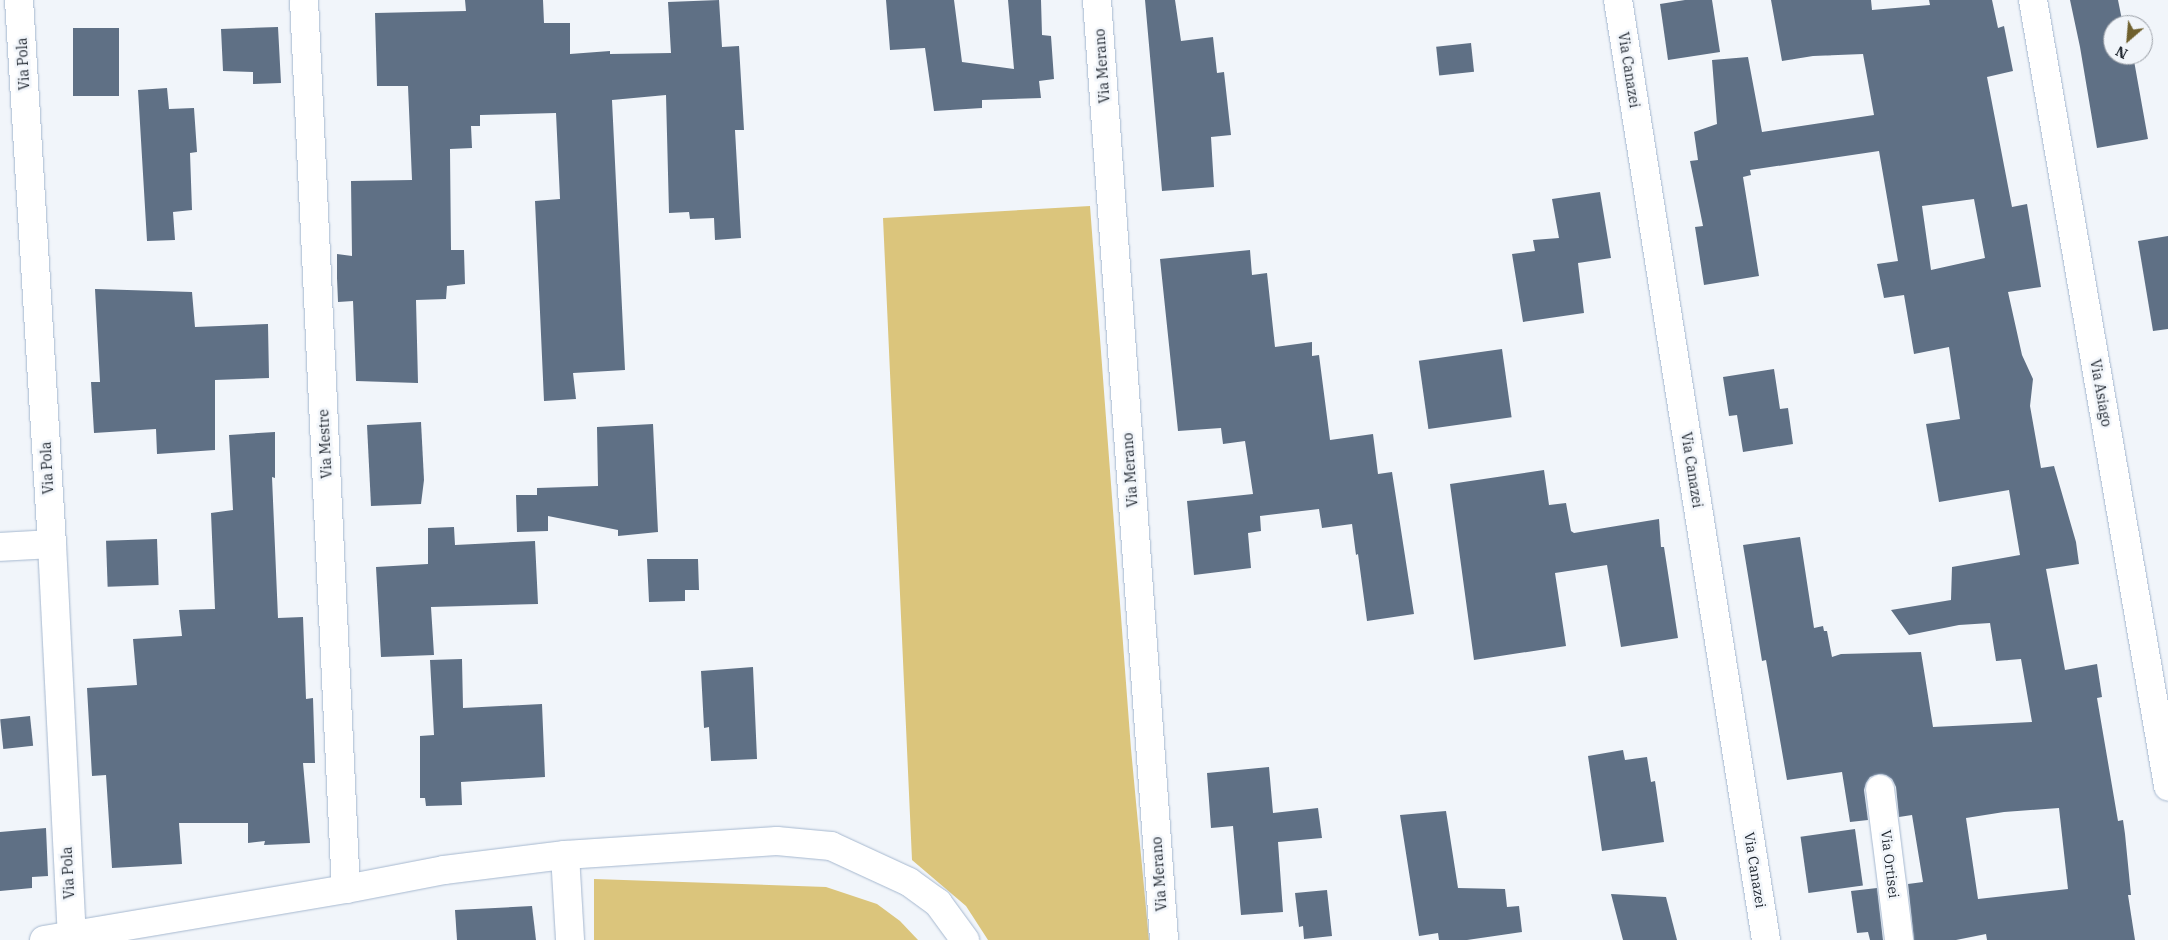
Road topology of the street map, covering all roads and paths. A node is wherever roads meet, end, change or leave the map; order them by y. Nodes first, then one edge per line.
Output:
1 (19, 0) edge
2 (304, 0) edge
3 (1097, 0) edge
4 (1618, 0) edge
5 (2033, 0) edge
6 (52, 544) junction
7 (0, 547) edge
8 (2168, 786) edge
9 (1880, 789) dead end
10 (565, 856) junction
11 (346, 889) junction
12 (72, 937) junction
13 (44, 940) edge
14 (570, 940) edge
15 (965, 940) edge
16 (1164, 940) edge
17 (1766, 940) edge
18 (1899, 940) edge

1 - 6 street, Via Pola
2 - 11 street, Via Mestre
3 - 16 street, Via Merano
4 - 17 street, Via Canazei
5 - 8 street, Via Asiago
6 - 7 street
6 - 12 street, Via Pola
9 - 18 street, Via Ortisei
10 - 11 street
10 - 14 street
10 - 15 street
11 - 12 street
12 - 13 street

